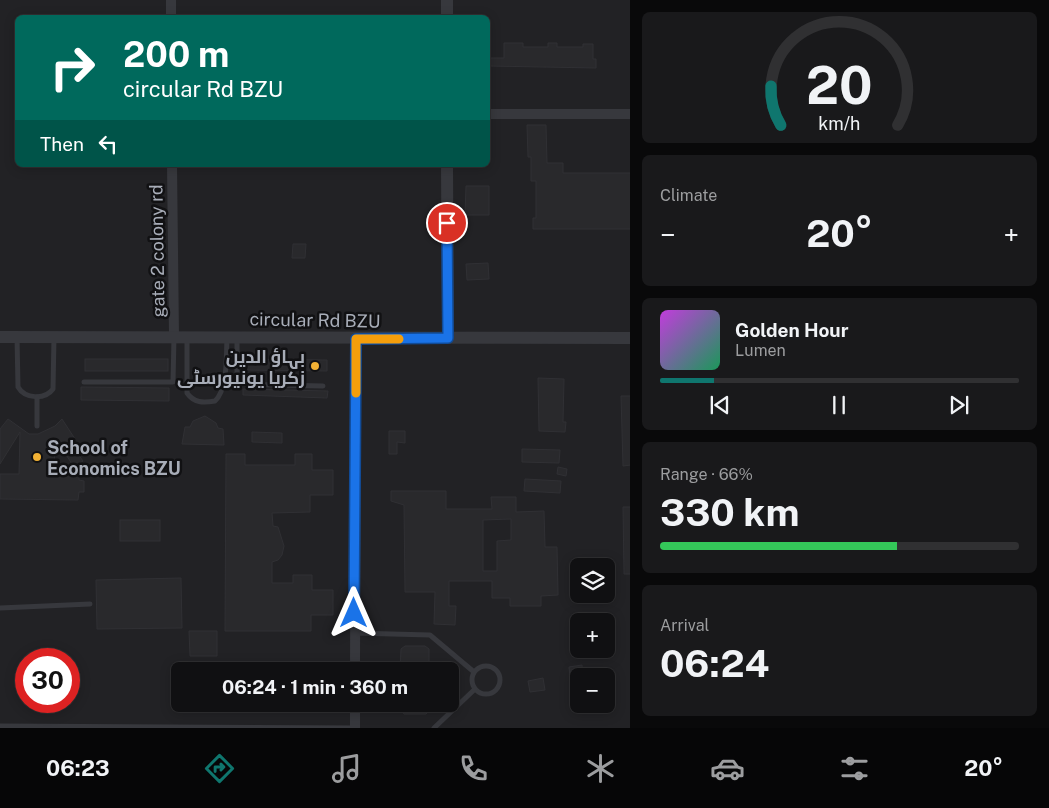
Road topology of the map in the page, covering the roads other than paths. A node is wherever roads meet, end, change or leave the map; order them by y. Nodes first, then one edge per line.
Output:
1 (171, 0) edge
2 (447, 0) edge
3 (171, 15) edge
4 (447, 15) edge
5 (490, 114) edge
6 (630, 114) edge
7 (172, 167) edge
8 (447, 167) edge
9 (180, 336) junction
10 (0, 337) edge
11 (17, 337) junction
12 (54, 337) junction
13 (232, 337) junction
14 (448, 338) junction
15 (630, 338) edge
16 (356, 339) junction
17 (84, 382) dead end
18 (323, 386) dead end
19 (37, 397) junction
20 (37, 426) dead end
21 (90, 604) dead end
22 (0, 608) edge
23 (354, 633) junction
24 (355, 662) edge
25 (474, 672) junction
26 (475, 689) junction
27 (355, 712) edge
28 (0, 726) edge
29 (355, 728) edge
30 (359, 728) edge
31 (434, 728) edge

1 - 3 street
2 - 4 street
5 - 6 street
7 - 9 street, gate 2 colony rd
8 - 14 street
9 - 12 street, circular Rd BZU
9 - 13 street, circular Rd BZU
9 - 13 lane
9 - 17 lane
10 - 11 street, circular Rd BZU
11 - 12 street, circular Rd BZU
11 - 19 lane
12 - 19 lane
13 - 16 street, circular Rd BZU
13 - 18 lane
14 - 15 street, circular Rd BZU
14 - 16 street, circular Rd BZU
16 - 23 street
19 - 20 lane
21 - 22 lane
23 - 24 street
23 - 25 lane
25 - 26 lane
25 - 26 lane
26 - 31 lane
27 - 29 street
28 - 29 lane
29 - 30 lane

